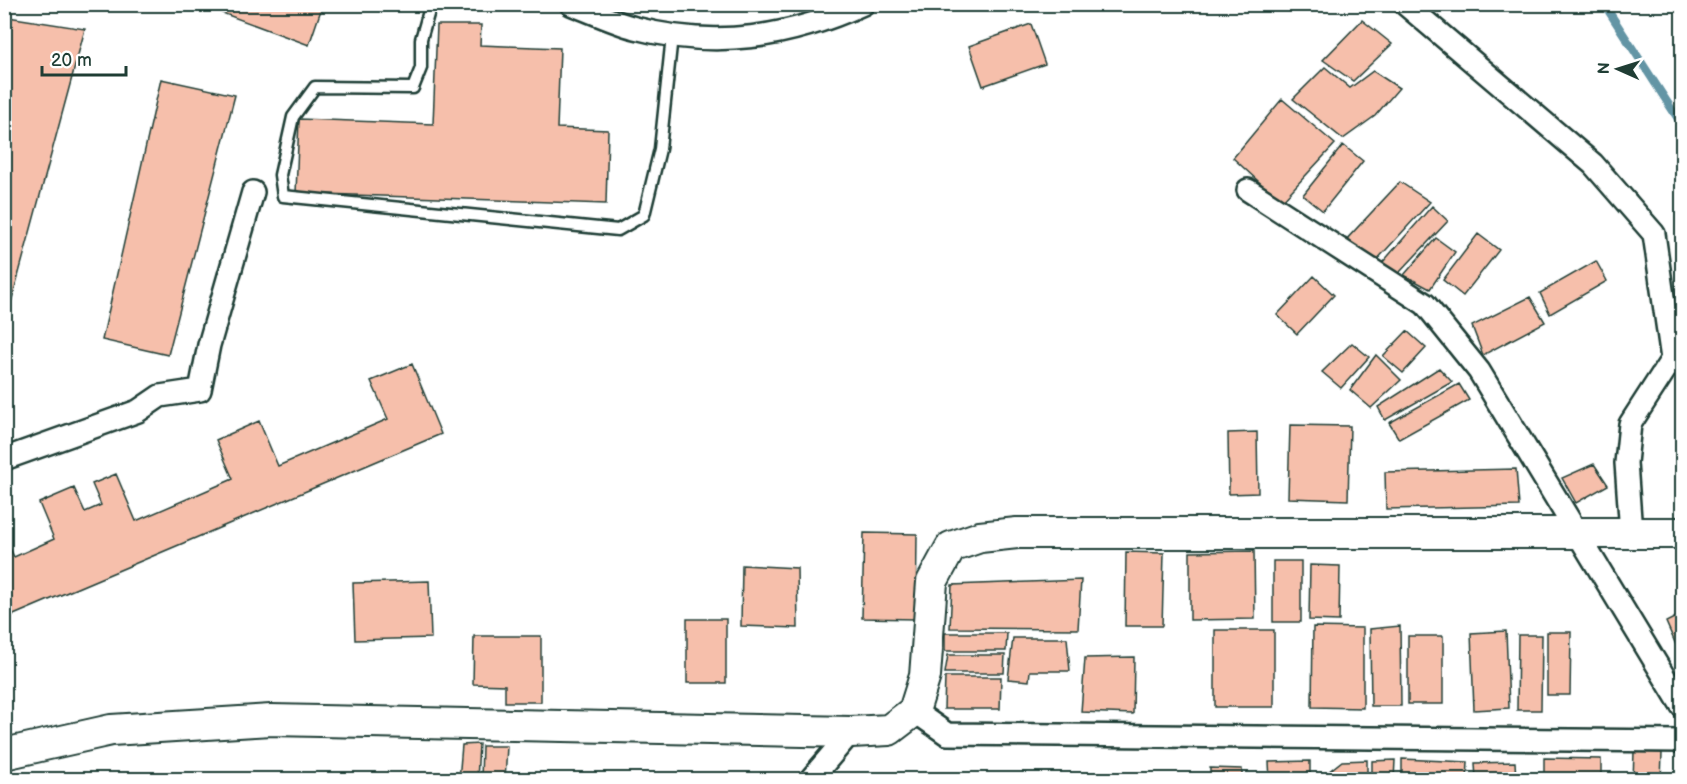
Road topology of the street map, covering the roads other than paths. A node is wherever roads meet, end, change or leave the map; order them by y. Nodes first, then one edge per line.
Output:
1 (431, 4) edge
2 (571, 4) edge
3 (863, 4) edge
4 (1405, 4) edge
5 (672, 36) junction
6 (1248, 189) dead end
7 (253, 192) dead end
8 (4, 459) edge
9 (1578, 533) junction
10 (1631, 533) junction
11 (1683, 533) edge
12 (1683, 706) edge
13 (914, 711) junction
14 (851, 732) junction
15 (1683, 741) edge
16 (4, 754) edge
17 (810, 780) edge

1 - 5 lane
2 - 5 street
3 - 5 street
4 - 10 street
6 - 9 street
7 - 8 street
9 - 10 street
9 - 12 street
9 - 13 street
10 - 11 street
13 - 14 street
13 - 15 street
14 - 16 street
14 - 17 street

